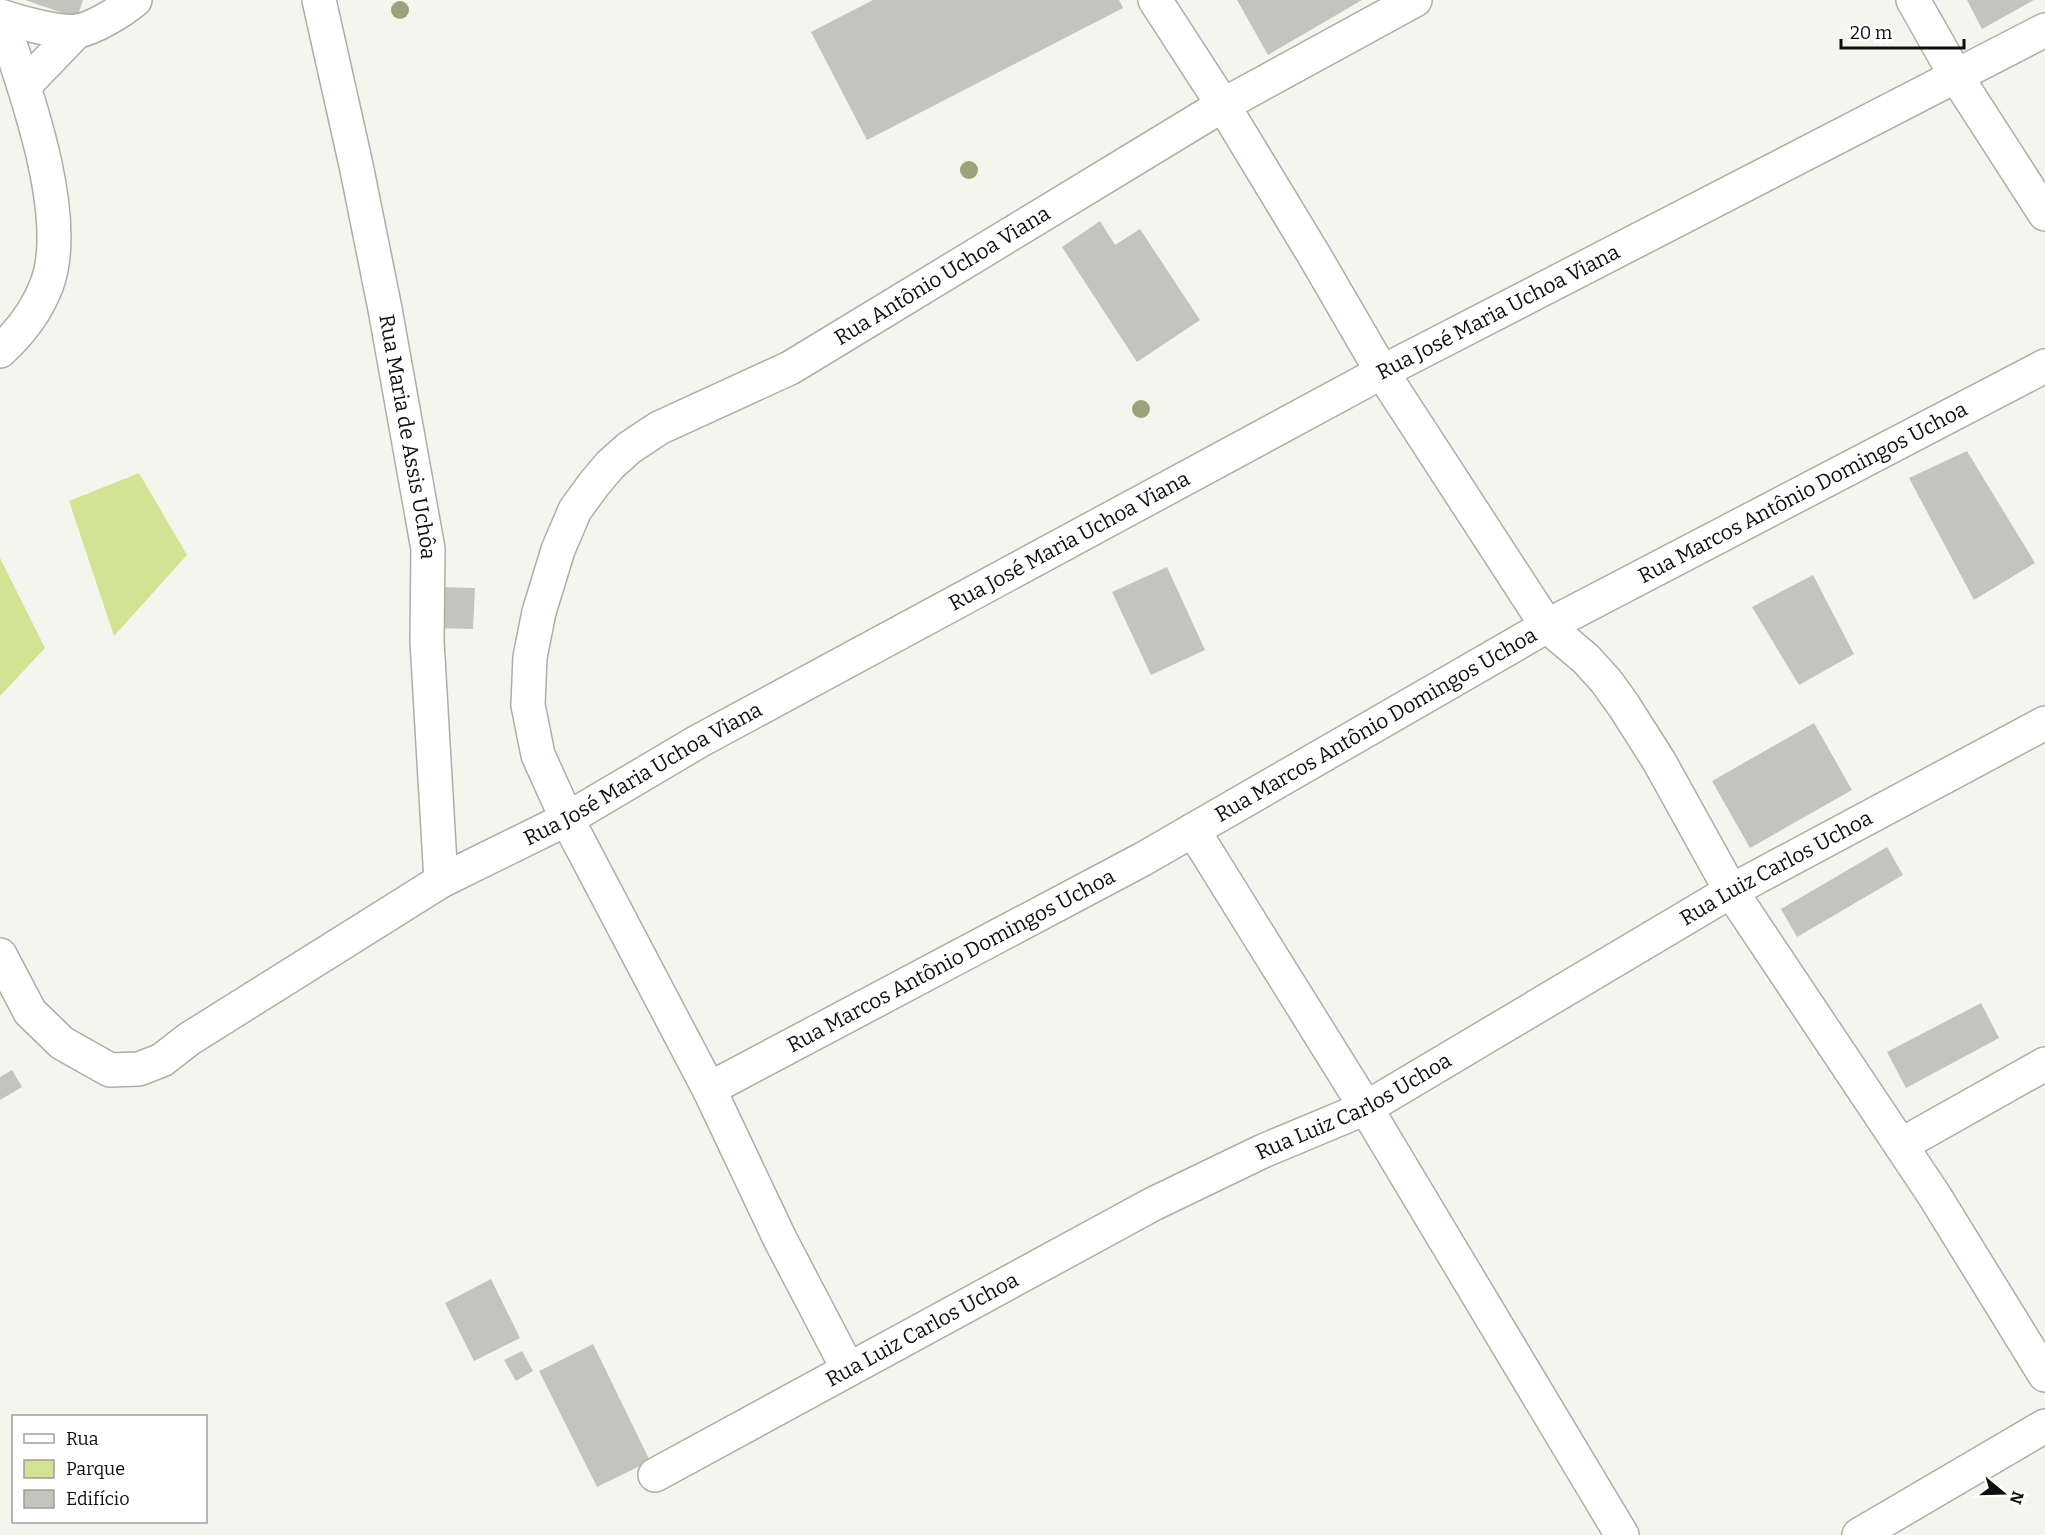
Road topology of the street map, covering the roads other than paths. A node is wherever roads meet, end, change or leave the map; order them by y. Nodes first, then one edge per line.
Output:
1 (135, 0) edge
2 (319, 0) edge
3 (1155, 0) edge
4 (1415, 0) edge
5 (1914, 0) edge
6 (1, 16) edge
7 (2045, 30) edge
8 (77, 31) junction
9 (1956, 76) junction
10 (24, 86) junction
11 (1222, 105) junction
12 (2045, 214) edge
13 (0, 351) edge
14 (2045, 366) edge
15 (1382, 372) junction
16 (1547, 626) junction
17 (2045, 723) edge
18 (567, 819) junction
19 (1193, 830) junction
20 (441, 881) junction
21 (1731, 891) junction
22 (0, 955) edge
23 (2045, 1064) edge
24 (709, 1089) junction
25 (1366, 1108) junction
26 (1901, 1145) junction
27 (848, 1369) junction
28 (2045, 1375) edge
29 (2045, 1425) edge
30 (655, 1475) dead end
31 (1622, 1535) edge
32 (1859, 1535) edge

1 - 8 street
2 - 20 street, Rua Maria de Assis Uchôa
3 - 11 street
4 - 11 street, Rua Antônio Uchoa Viana
5 - 9 street
6 - 8 street
6 - 10 street
7 - 9 street, Rua José Maria Uchoa Viana
8 - 10 street
9 - 12 street
9 - 15 street, Rua José Maria Uchoa Viana
10 - 13 street
11 - 15 street
11 - 18 street, Rua Antônio Uchoa Viana
14 - 16 street, Rua Marcos Antônio Domingos Uchoa
15 - 16 street
15 - 18 street, Rua José Maria Uchoa Viana
16 - 19 street, Rua Marcos Antônio Domingos Uchoa
16 - 21 street
17 - 21 street, Rua Luiz Carlos Uchoa
18 - 20 street, Rua José Maria Uchoa Viana
18 - 24 street, Rua Antônio Uchoa Viana
19 - 24 street, Rua Marcos Antônio Domingos Uchoa
19 - 25 street
20 - 22 street, Rua José Maria Uchoa Viana
21 - 25 street, Rua Luiz Carlos Uchoa
21 - 26 street
23 - 26 street
24 - 27 street, Rua Antônio Uchoa Viana
25 - 27 street, Rua Luiz Carlos Uchoa
25 - 31 street
26 - 28 street
27 - 30 street, Rua Luiz Carlos Uchoa
29 - 32 street

